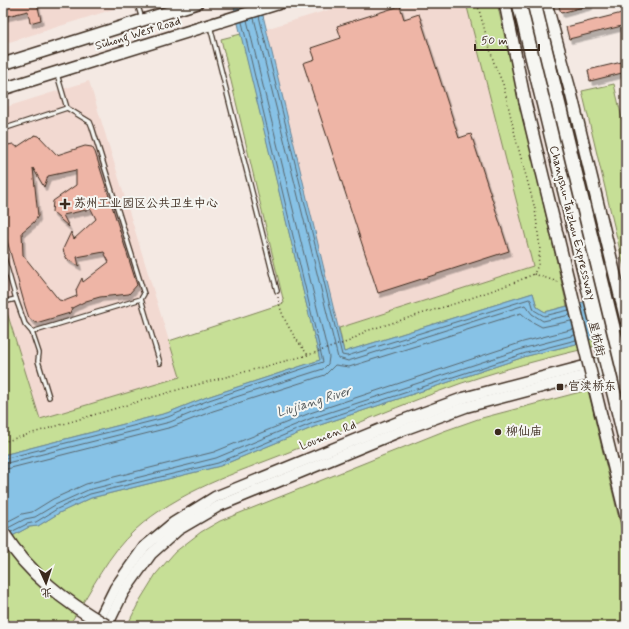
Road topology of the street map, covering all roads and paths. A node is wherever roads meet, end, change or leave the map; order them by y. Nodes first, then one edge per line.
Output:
1 (137, 3) edge
2 (197, 3) edge
3 (280, 3) edge
4 (477, 3) edge
5 (505, 3) edge
6 (519, 3) edge
7 (534, 3) edge
8 (546, 3) edge
9 (142, 20) junction
10 (210, 25) junction
11 (3, 64) edge
12 (56, 73) junction
13 (3, 89) edge
14 (67, 108) junction
15 (3, 129) edge
16 (3, 254) edge
17 (277, 291) joint
18 (16, 299) junction
19 (141, 299) junction
20 (3, 302) edge
21 (626, 320) edge
22 (32, 332) junction
23 (308, 355) junction
24 (626, 355) edge
25 (160, 362) dead end
26 (626, 365) edge
27 (626, 381) edge
28 (49, 397) dead end
29 (3, 442) edge
30 (626, 443) edge
31 (626, 517) edge
32 (3, 533) edge
33 (96, 626) edge
34 (107, 626) edge

1 - 9 lane
2 - 9 main road, Suhong West Road
3 - 10 main road, Suhong West Road
4 - 23 path
5 - 31 main road, 星杭街, bridge
6 - 30 highway, Changshu-Taizhou Expressway, bridge
7 - 27 highway, Changshu-Taizhou Expressway, bridge
8 - 21 main road, bridge
9 - 11 main road, Suhong West Road
10 - 12 main road, Suhong West Road
10 - 17 lane
12 - 13 main road, Suhong West Road
12 - 14 lane
14 - 15 lane
14 - 19 lane
16 - 18 lane
17 - 23 path
18 - 20 lane
18 - 22 lane
19 - 22 lane
19 - 25 lane
22 - 28 lane
23 - 29 path
24 - 33 main road, Loumen Rd
26 - 34 main road, Loumen Rd
32 - 34 highway, bridge

